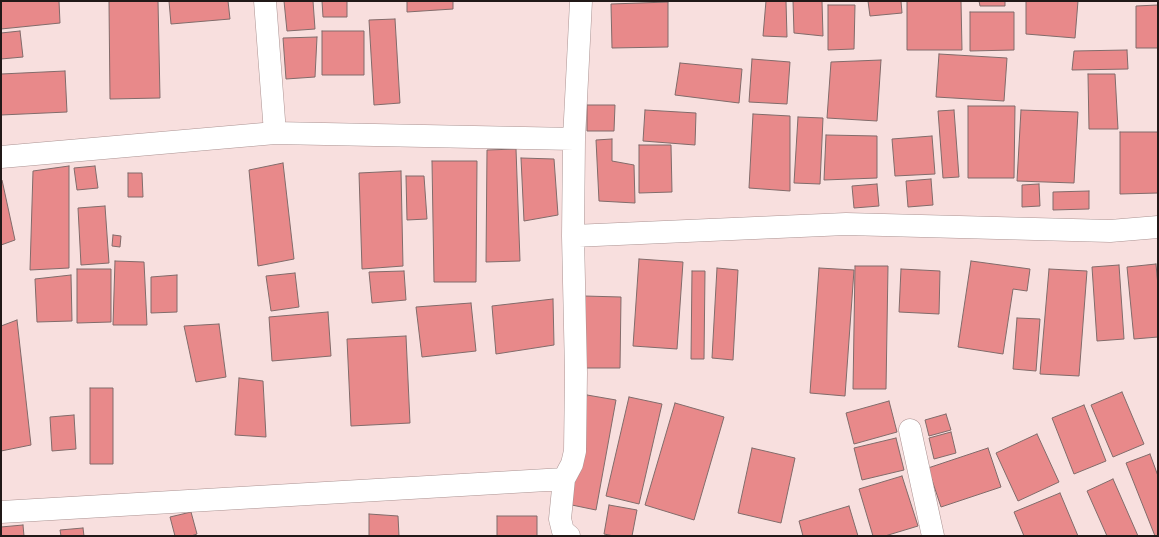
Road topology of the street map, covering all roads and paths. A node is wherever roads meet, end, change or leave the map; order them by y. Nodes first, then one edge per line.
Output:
1 (265, 1) edge
2 (581, 1) edge
3 (276, 133) junction
4 (574, 139) junction
5 (1, 157) edge
6 (1158, 227) edge
7 (573, 236) junction
8 (910, 430) dead end
9 (564, 479) junction
10 (1, 512) edge
11 (568, 536) edge
12 (932, 536) edge

1 - 3 street
2 - 4 street
3 - 4 street
3 - 5 street
4 - 7 street
6 - 7 street
7 - 9 street
8 - 12 street
9 - 10 street
9 - 11 street

